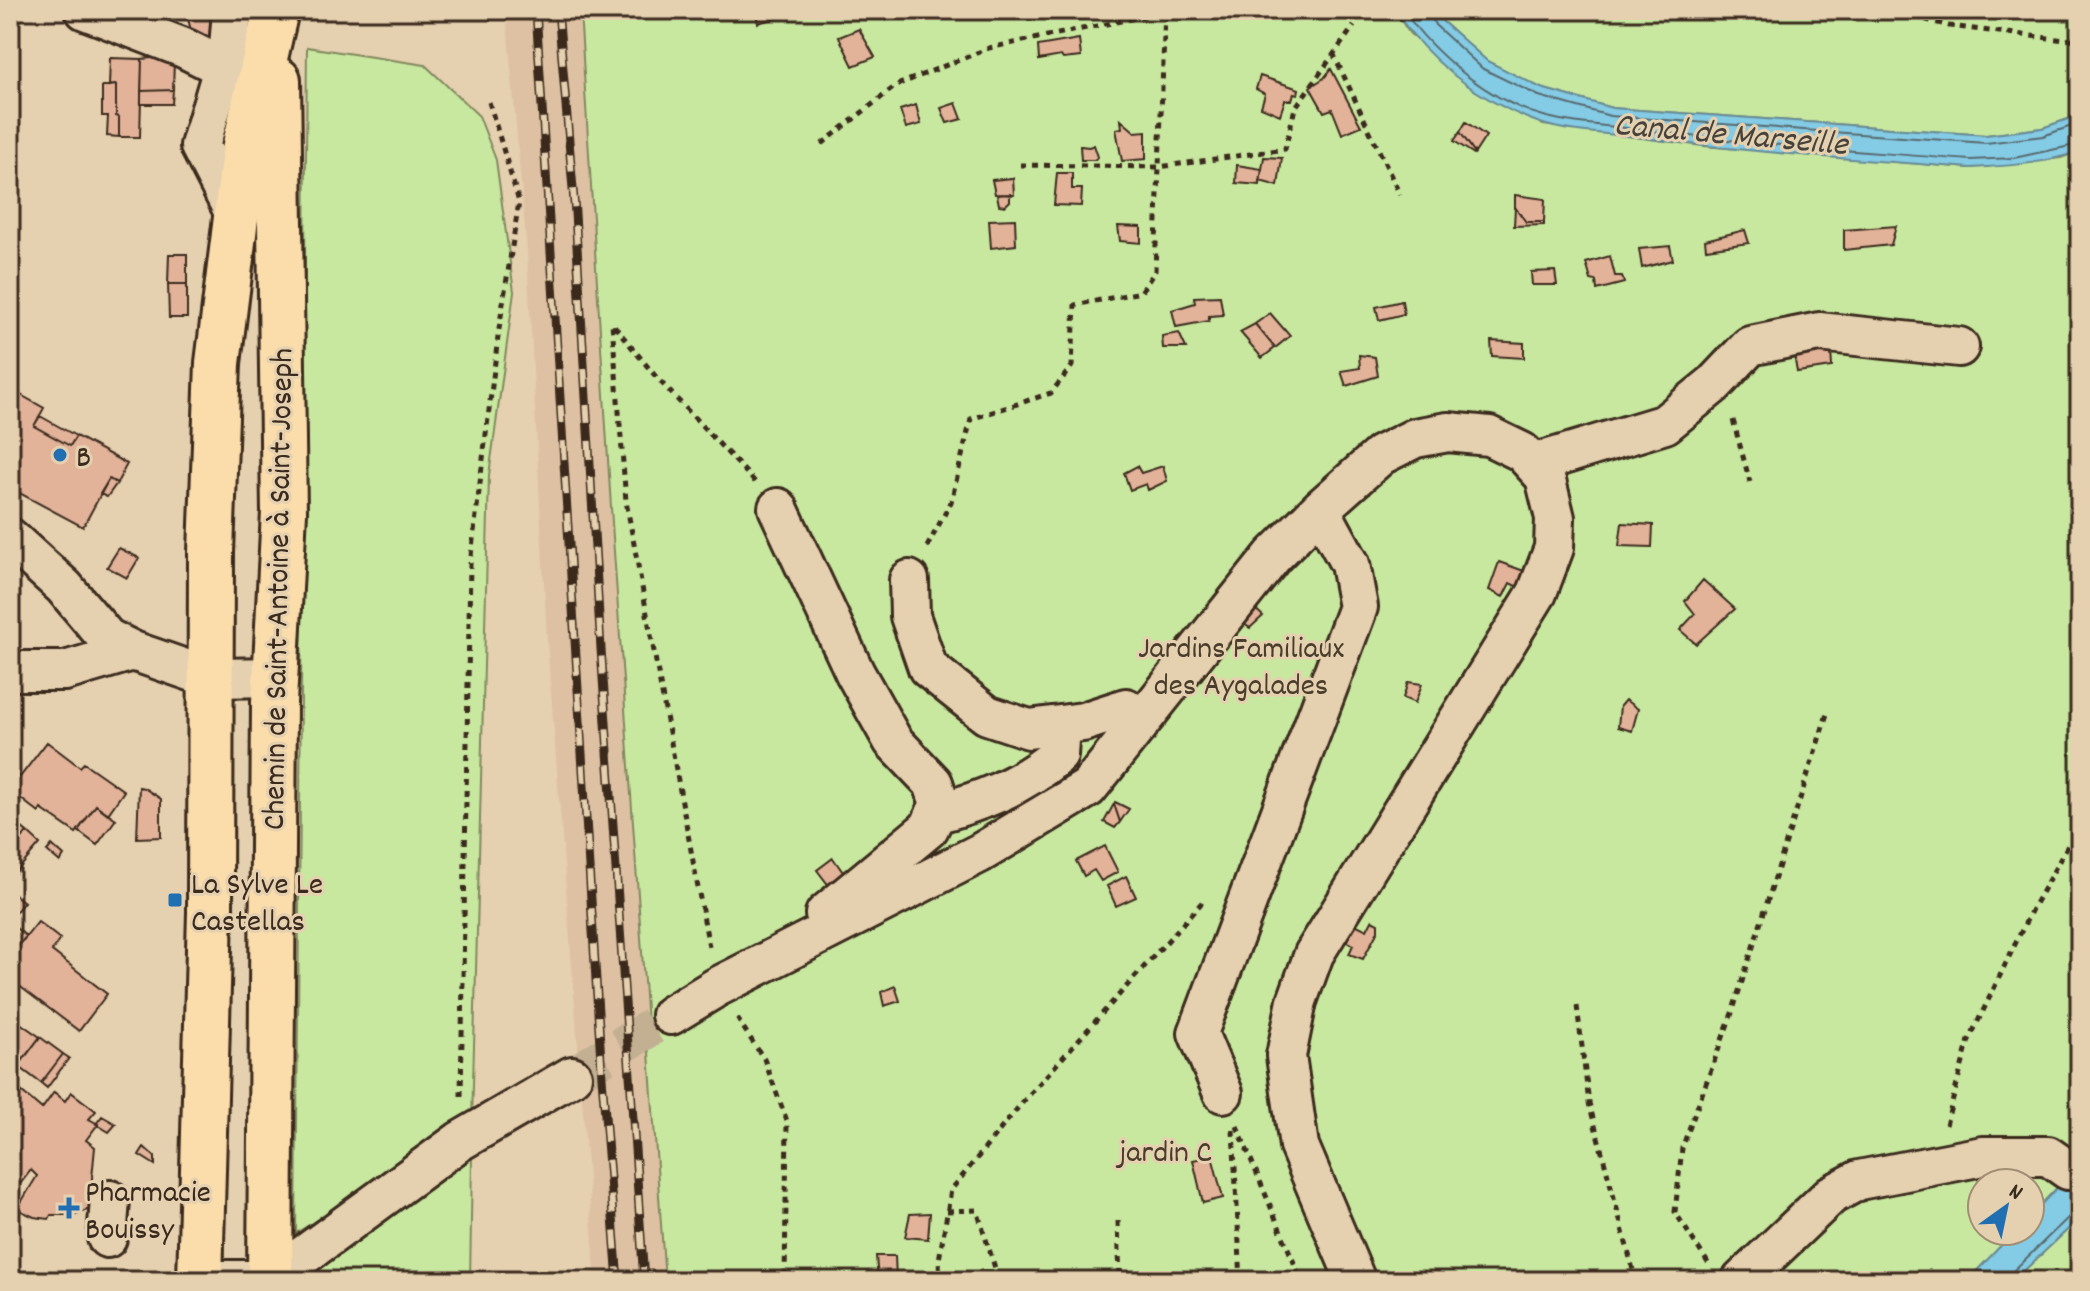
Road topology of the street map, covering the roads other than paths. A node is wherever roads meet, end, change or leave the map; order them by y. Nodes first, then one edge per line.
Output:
1 (85, 10) edge
2 (232, 10) edge
3 (276, 10) edge
4 (284, 10) edge
5 (253, 81) junction
6 (1959, 347) dead end
7 (1533, 464) junction
8 (778, 508) road end
9 (1320, 509) junction
10 (10, 538) edge
11 (909, 580) road end
12 (133, 651) junction
13 (10, 671) edge
14 (276, 677) junction
15 (211, 678) junction
16 (1060, 725) junction
17 (1139, 725) junction
18 (935, 814) junction
19 (770, 960) junction
20 (671, 1015) tunnel mouth
21 (572, 1076) tunnel mouth
22 (1223, 1093) dead end
23 (2068, 1170) dead end
24 (110, 1200) dead end
25 (107, 1238) dead end
26 (1727, 1275) edge
27 (200, 1281) edge
28 (270, 1281) edge
29 (1356, 1281) edge

1 - 5 street
2 - 5 street, Chemin de Saint-Antoine à Saint-Joseph
3 - 5 main road, Chemin de Saint-Antoine à Saint-Joseph
4 - 5 main road, Chemin de Saint-Antoine à Saint-Joseph
5 - 14 main road, Chemin de Saint-Antoine à Saint-Joseph
5 - 15 main road, Chemin de Saint-Antoine à Saint-Joseph
6 - 7 street
7 - 9 street
7 - 29 street
8 - 18 street
9 - 17 street
9 - 22 street
10 - 12 street
11 - 16 street
12 - 13 street
12 - 15 street
14 - 15 street
14 - 28 main road, Chemin de Saint-Antoine à Saint-Joseph
15 - 27 main road, Chemin de Saint-Antoine à Saint-Joseph
16 - 17 street
16 - 18 street
17 - 19 street
18 - 19 street
19 - 20 street
21 - 28 street
23 - 26 street
24 - 25 street
27 - 28 street

